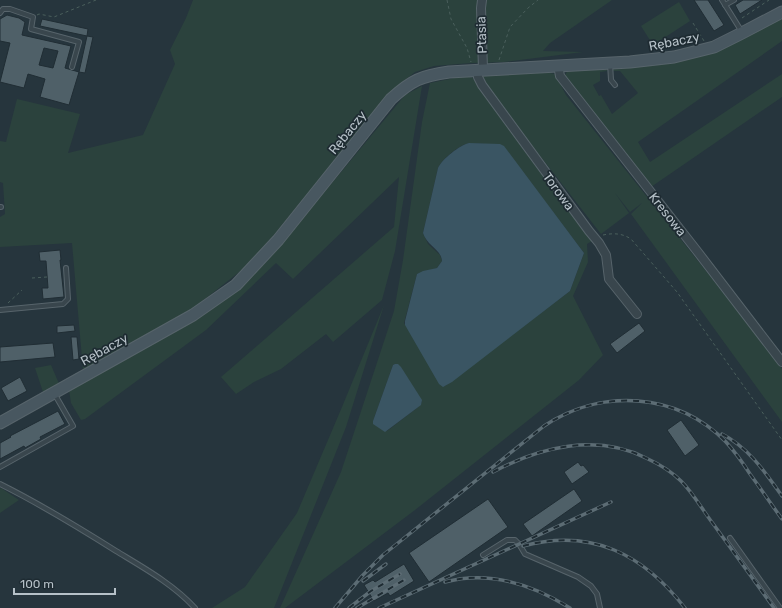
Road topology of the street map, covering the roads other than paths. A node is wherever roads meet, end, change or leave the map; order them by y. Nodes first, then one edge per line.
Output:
1 (482, 0) edge
2 (722, 0) edge
3 (734, 0) edge
4 (726, 6) junction
5 (782, 12) edge
6 (0, 13) edge
7 (743, 33) junction
8 (610, 62) junction
9 (558, 65) junction
10 (72, 67) dead end
11 (478, 68) junction
12 (615, 85) dead end
13 (66, 268) dead end
14 (1, 310) edge
15 (637, 314) dead end
16 (782, 362) edge
17 (54, 393) junction
18 (0, 423) edge
19 (0, 467) edge
20 (0, 484) edge
21 (730, 538) dead end
22 (483, 555) dead end
23 (195, 608) edge
24 (600, 608) edge
25 (780, 608) edge

1 - 11 street, Ptasia
2 - 4 lane
3 - 4 lane
4 - 7 lane
5 - 7 street, Rębaczy
6 - 10 lane
7 - 8 street, Rębaczy
8 - 9 street, Rębaczy
8 - 12 lane
9 - 11 street, Rębaczy
9 - 16 street, Kresowa
11 - 15 street, Torowa
11 - 17 street, Rębaczy
13 - 14 lane
17 - 18 street, Rębaczy
17 - 19 lane
20 - 23 lane
21 - 25 lane
22 - 24 lane

